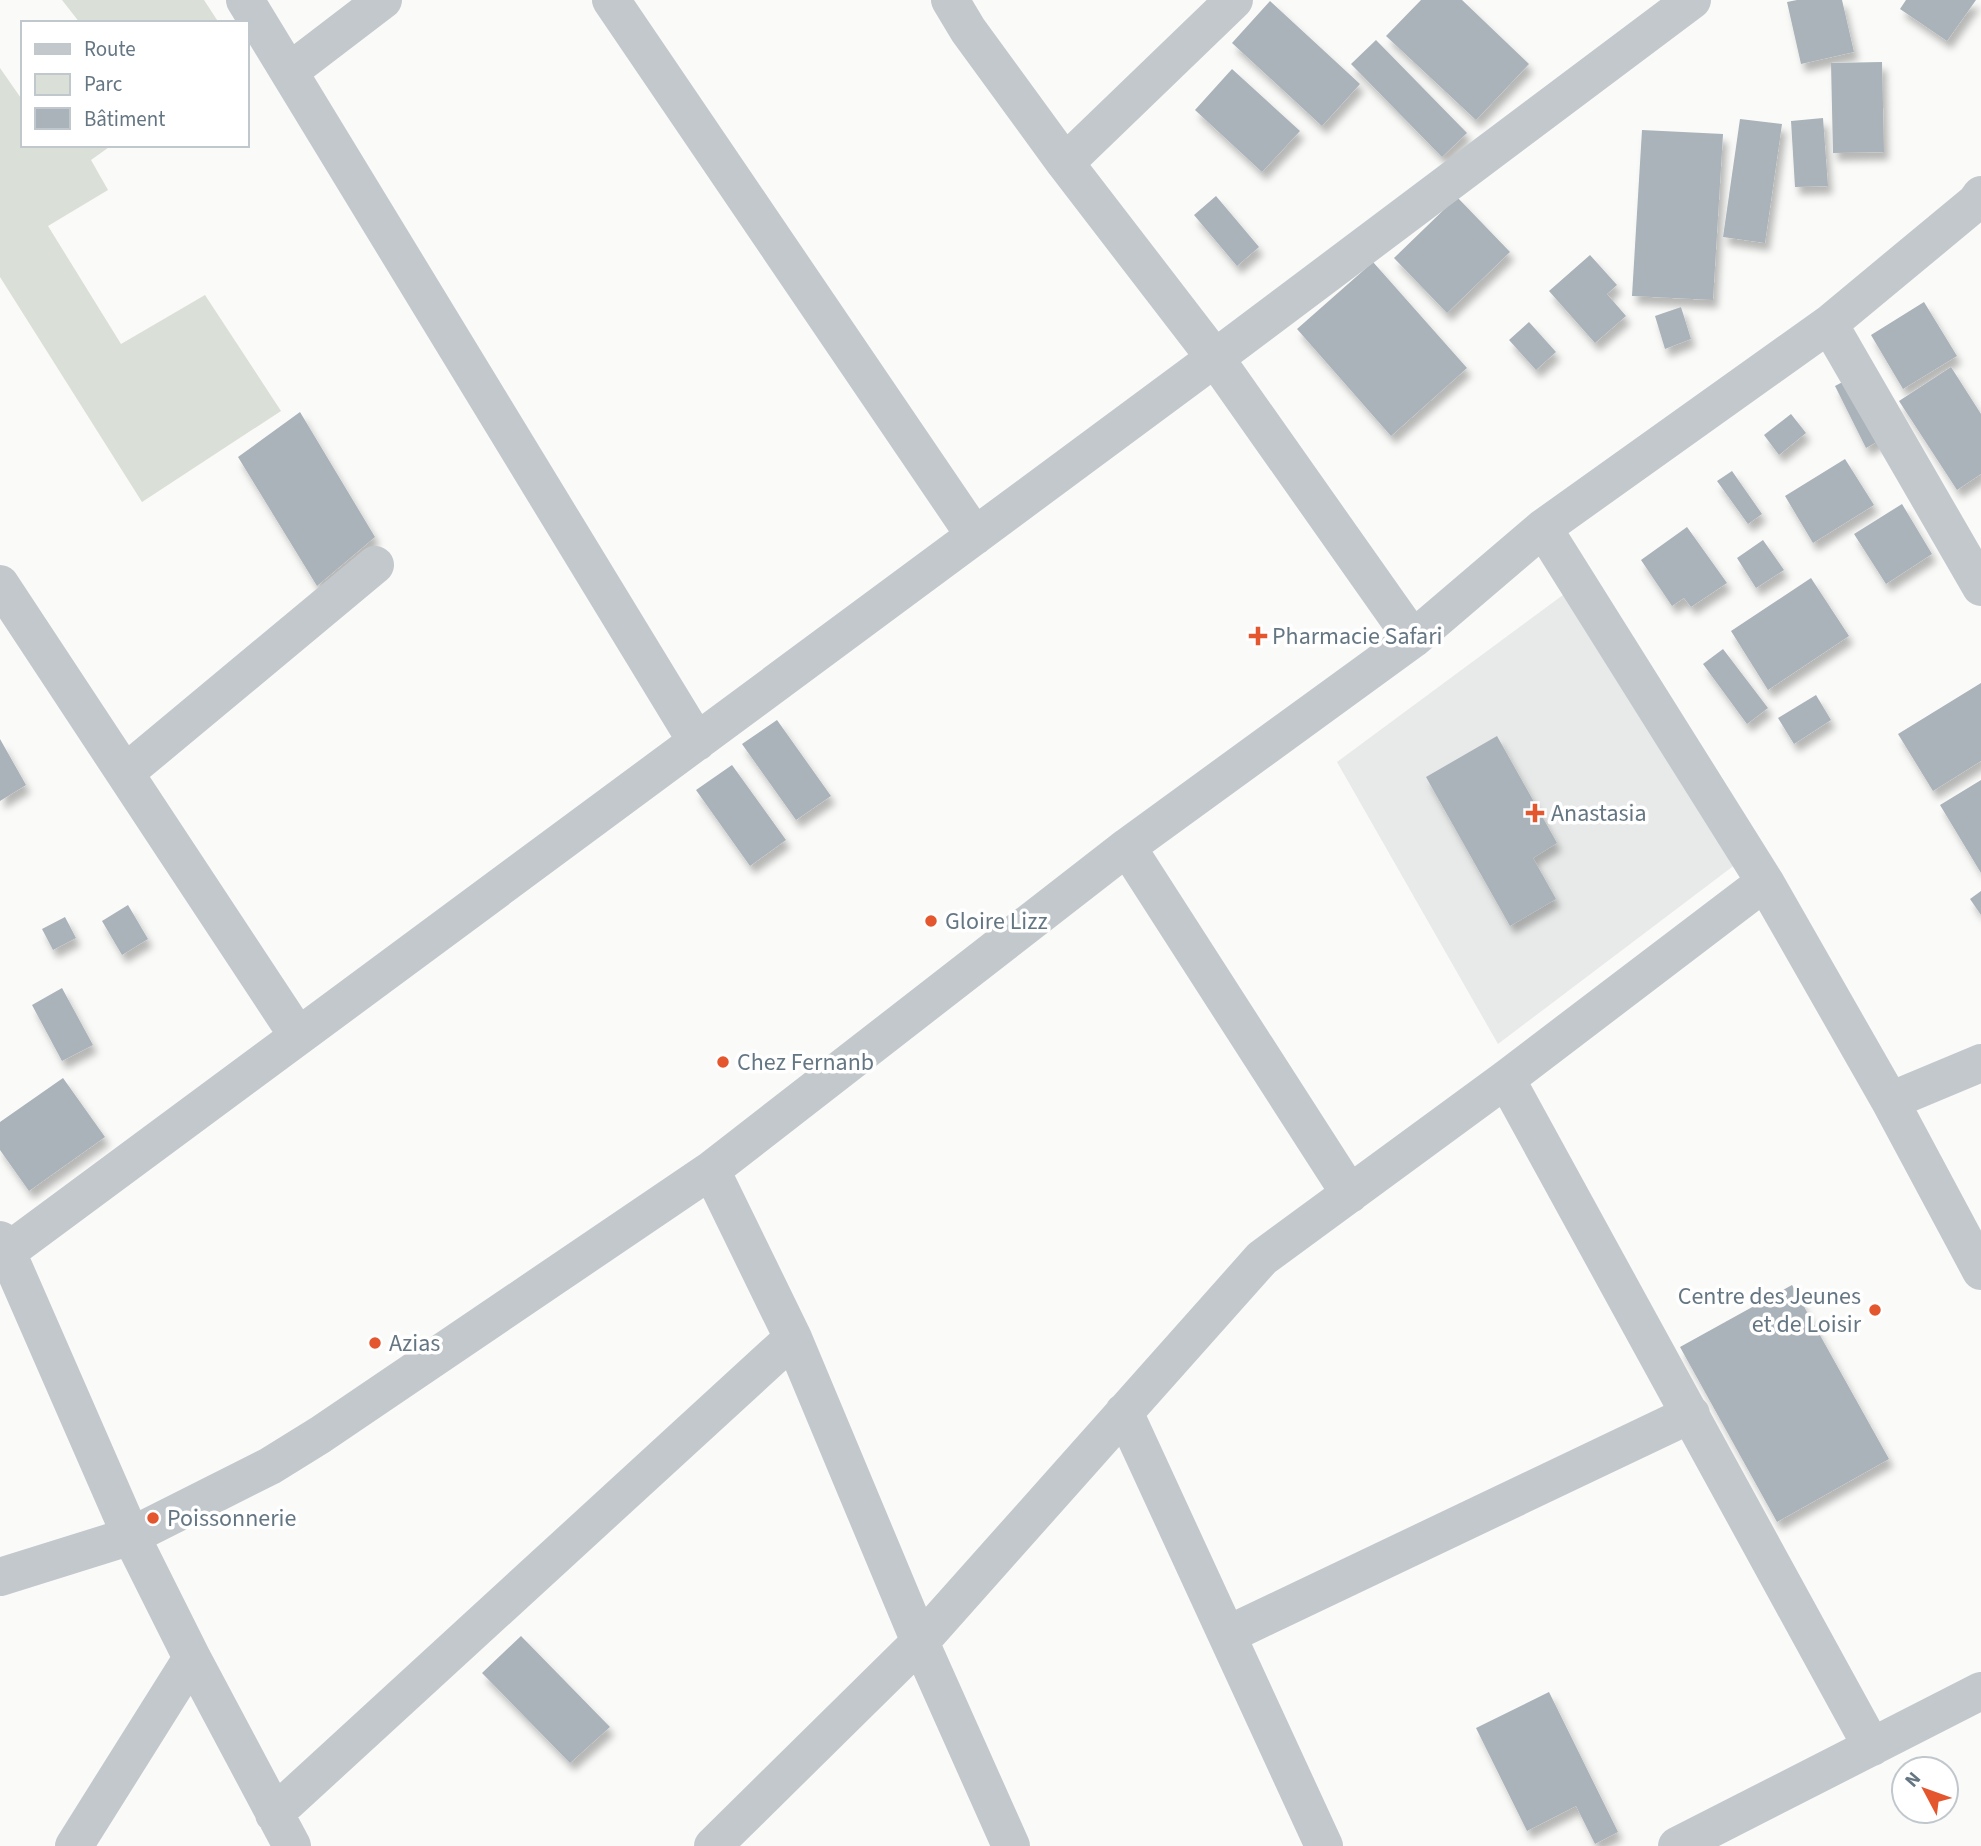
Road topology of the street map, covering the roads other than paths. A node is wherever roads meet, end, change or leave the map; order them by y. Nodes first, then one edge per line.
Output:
1 (246, 0) edge
2 (383, 0) edge
3 (611, 0) edge
4 (950, 0) edge
5 (1234, 0) edge
6 (1692, 0) edge
7 (290, 71) junction
8 (1065, 163) junction
9 (1981, 195) edge
10 (1829, 324) junction
11 (1215, 358) junction
12 (1543, 527) junction
13 (975, 536) junction
14 (375, 565) dead end
15 (0, 584) edge
16 (1981, 587) edge
17 (1413, 639) junction
18 (697, 742) junction
19 (125, 773) junction
20 (1127, 847) junction
21 (1765, 882) junction
22 (298, 1036) junction
23 (1981, 1063) edge
24 (1506, 1079) junction
25 (1891, 1101) junction
26 (711, 1170) junction
27 (1350, 1194) junction
28 (4, 1246) edge
29 (1981, 1271) edge
30 (793, 1338) junction
31 (1124, 1412) junction
32 (1691, 1414) junction
33 (131, 1536) junction
34 (0, 1577) edge
35 (1227, 1635) junction
36 (920, 1642) junction
37 (192, 1658) junction
38 (1981, 1691) edge
39 (1872, 1747) junction
40 (283, 1830) edge
41 (74, 1846) edge
42 (713, 1846) edge
43 (1012, 1846) edge
44 (1324, 1846) edge
45 (1677, 1846) edge

1 - 7 street
2 - 7 street
3 - 13 street
4 - 8 street
5 - 8 street
6 - 11 street
7 - 18 street
8 - 11 street
9 - 10 street
10 - 12 street
10 - 16 street
11 - 13 street
11 - 17 street
12 - 17 street
12 - 21 street
13 - 18 street
14 - 19 street
15 - 19 street
17 - 20 street
18 - 22 street
19 - 22 street
20 - 26 street
20 - 27 street
21 - 24 street
21 - 25 street
22 - 28 street
23 - 25 street
24 - 27 street
24 - 32 street
25 - 29 street
26 - 30 street
26 - 33 street
27 - 31 street
28 - 33 street
30 - 36 street
30 - 40 street
31 - 35 street
31 - 36 street
32 - 35 street
32 - 39 street
33 - 34 street
33 - 37 street
35 - 44 street
36 - 42 street
36 - 43 street
37 - 40 street
37 - 41 street
38 - 39 street
39 - 45 street

